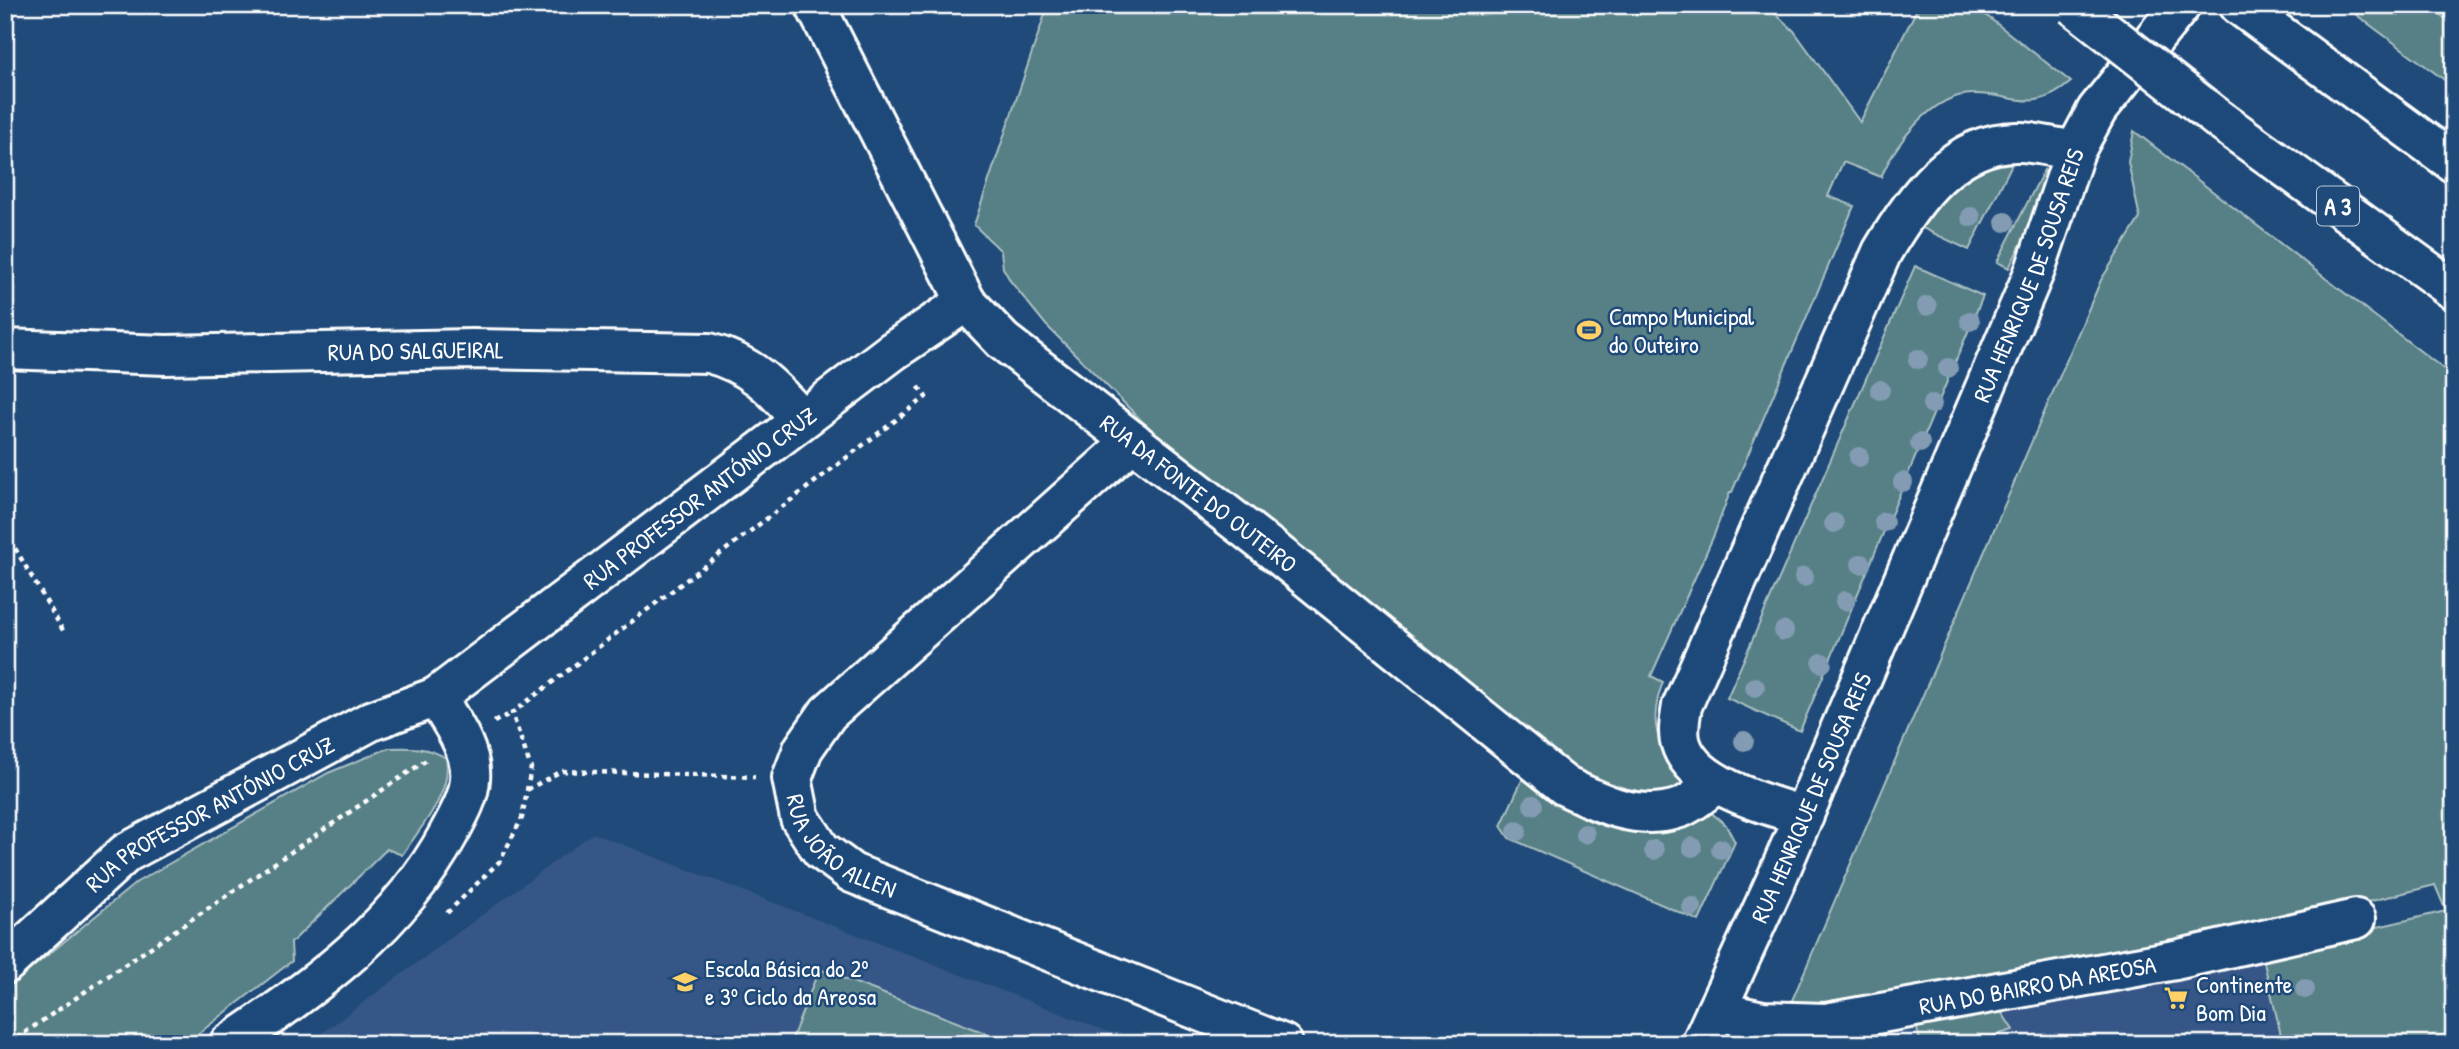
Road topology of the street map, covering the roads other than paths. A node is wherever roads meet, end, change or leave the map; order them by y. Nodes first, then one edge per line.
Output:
1 (815, 5) edge
2 (2073, 5) edge
3 (2181, 5) edge
4 (2239, 5) edge
5 (2075, 151) junction
6 (2454, 163) edge
7 (2454, 290) edge
8 (966, 302) junction
9 (5, 349) edge
10 (801, 419) junction
11 (1133, 441) junction
12 (436, 696) junction
13 (1716, 783) junction
14 (1804, 816) junction
15 (2356, 919) dead end
16 (5, 964) edge
17 (1709, 1027) edge
18 (229, 1044) edge
19 (1283, 1044) edge

1 - 8 main road, RUA DA FONTE DO OUTEIRO
2 - 7 main road, A 3, bridge
3 - 5 main road
4 - 6 main road
5 - 13 main road, RUA HENRIQUE DE SOUSA REIS
5 - 14 main road, RUA HENRIQUE DE SOUSA REIS
8 - 10 main road, RUA PROFESSOR ANTÓNIO CRUZ
8 - 11 main road, RUA DA FONTE DO OUTEIRO
9 - 10 main road, RUA DO SALGUEIRAL
10 - 12 main road, RUA PROFESSOR ANTÓNIO CRUZ
11 - 13 main road, RUA DA FONTE DO OUTEIRO
11 - 19 main road, RUA JOÃO ALLEN
12 - 16 main road, RUA PROFESSOR ANTÓNIO CRUZ
12 - 18 main road
13 - 14 main road
14 - 17 main road, RUA HENRIQUE DE SOUSA REIS
15 - 17 main road, RUA DO BAIRRO DA AREOSA

